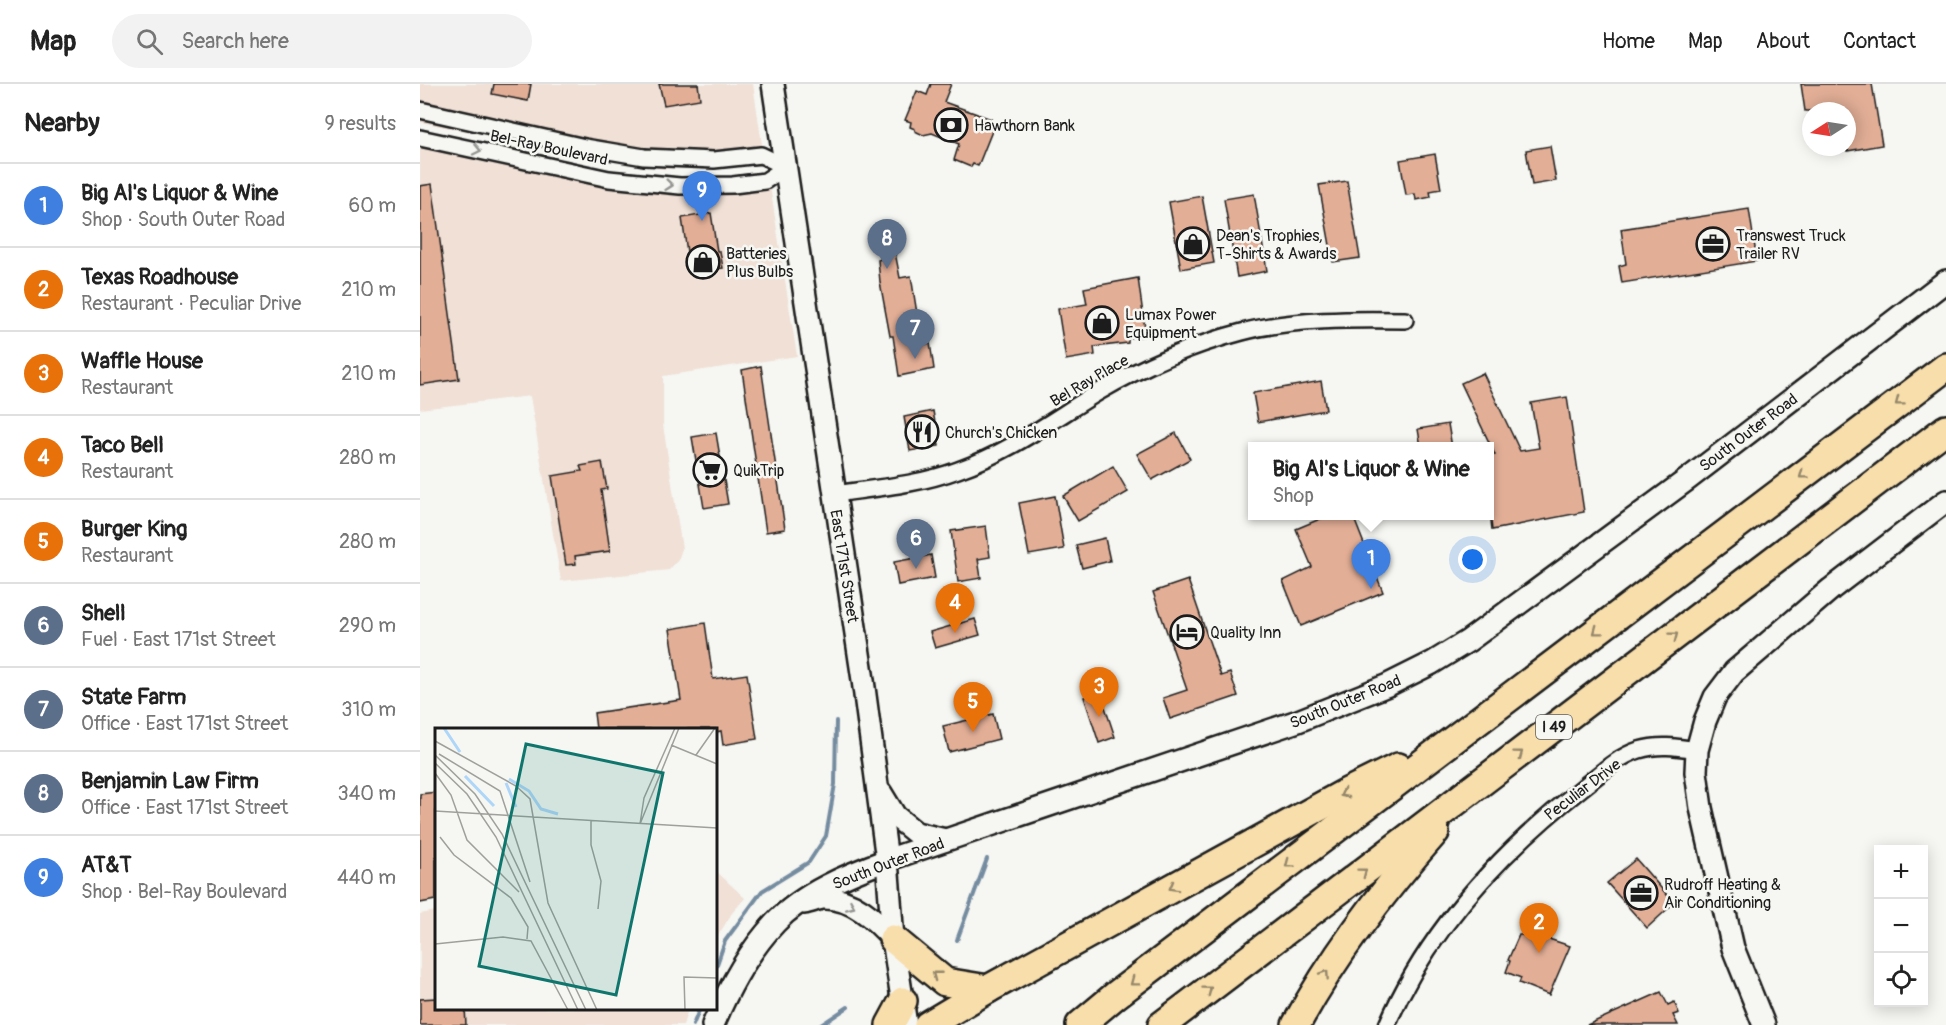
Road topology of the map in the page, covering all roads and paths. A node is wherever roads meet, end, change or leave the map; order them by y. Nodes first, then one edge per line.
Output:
1 (773, 84) edge
2 (420, 110) edge
3 (457, 118) junction
4 (420, 138) edge
5 (451, 144) junction
6 (644, 157) junction
7 (786, 167) junction
8 (640, 183) junction
9 (1946, 281) edge
10 (1405, 320) dead end
11 (1946, 367) edge
12 (1946, 429) edge
13 (834, 494) junction
14 (1946, 501) edge
15 (1453, 740) junction
16 (1697, 750) junction
17 (877, 788) junction
18 (1473, 788) junction
19 (945, 840) junction
20 (887, 860) junction
21 (798, 904) junction
22 (893, 939) junction
23 (988, 989) junction
24 (905, 1013) edge
25 (713, 1025) edge
26 (890, 1025) edge
27 (928, 1025) edge
28 (1080, 1025) edge
29 (1161, 1025) edge
30 (1296, 1025) edge
31 (1387, 1025) edge
32 (1764, 1025) edge

1 - 7 street, East 171st Street
2 - 3 street, Bel-Ray Boulevard
3 - 5 street
3 - 6 street, Bel-Ray Boulevard
4 - 5 street, Bel-Ray Boulevard
5 -> 8 street, Bel-Ray Boulevard
6 - 7 street, Bel-Ray Boulevard
6 - 8 street
8 -> 7 street, Bel-Ray Boulevard
7 - 13 street, East 171st Street
9 - 19 street, South Outer Road
10 - 13 street, Bel Ray Place
11 -> 15 highway
18 -> 12 highway, I 49
13 - 17 street, East 171st Street
14 - 16 street
15 -> 23 highway
15 -> 28 highway
16 - 31 street, Peculiar Drive
16 - 32 street
17 - 19 street
17 - 20 street, East 171st Street
29 -> 18 highway, I 49
30 -> 18 highway
19 - 20 street, South Outer Road
20 - 21 street, South Outer Road
20 - 22 street, East 171st Street
21 -> 22 street
21 - 25 street, South Outer Road
23 -> 22 highway
22 - 24 street, East 171st Street
23 - 27 highway
24 - 26 highway

